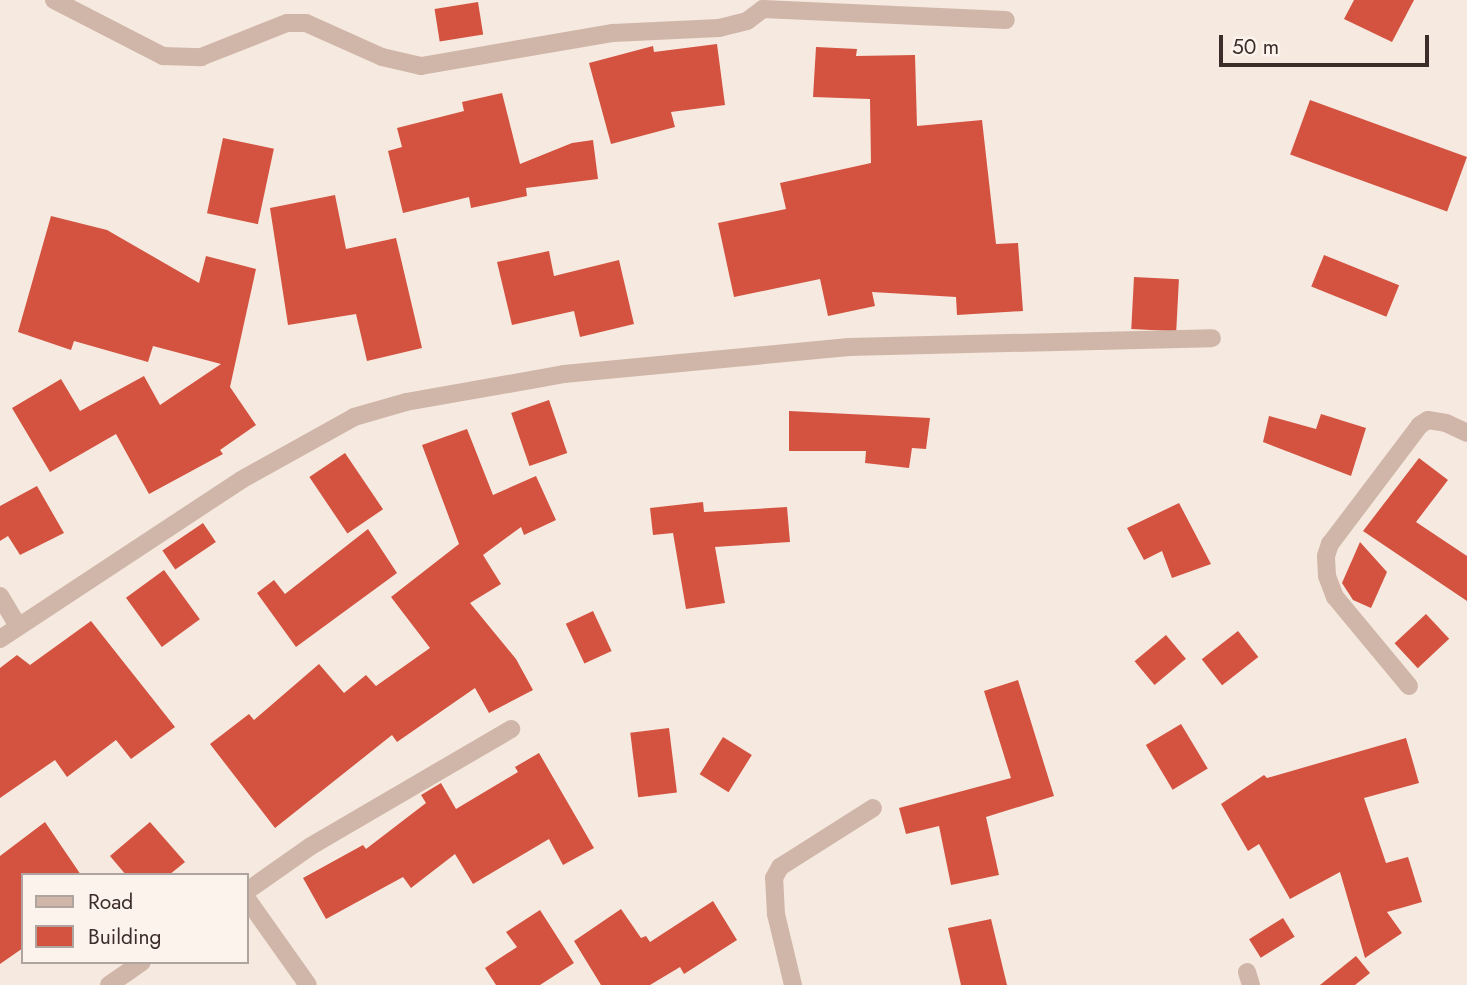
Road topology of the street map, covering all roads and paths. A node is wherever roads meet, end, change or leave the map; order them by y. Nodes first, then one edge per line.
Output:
1 (54, 0) edge
2 (759, 4) edge
3 (1006, 20) dead end
4 (1212, 338) dead end
5 (1467, 433) edge
6 (0, 596) edge
7 (18, 626) junction
8 (0, 639) edge
9 (1409, 686) dead end
10 (511, 729) dead end
11 (873, 808) dead end
12 (248, 890) edge
13 (248, 900) edge
14 (139, 964) edge
15 (109, 985) edge
16 (308, 985) edge
17 (793, 985) edge

1 - 2 street
2 - 3 street
4 - 7 street
5 - 9 street
6 - 7 street
7 - 8 street
10 - 12 street
11 - 17 street
13 - 16 street
14 - 15 street

